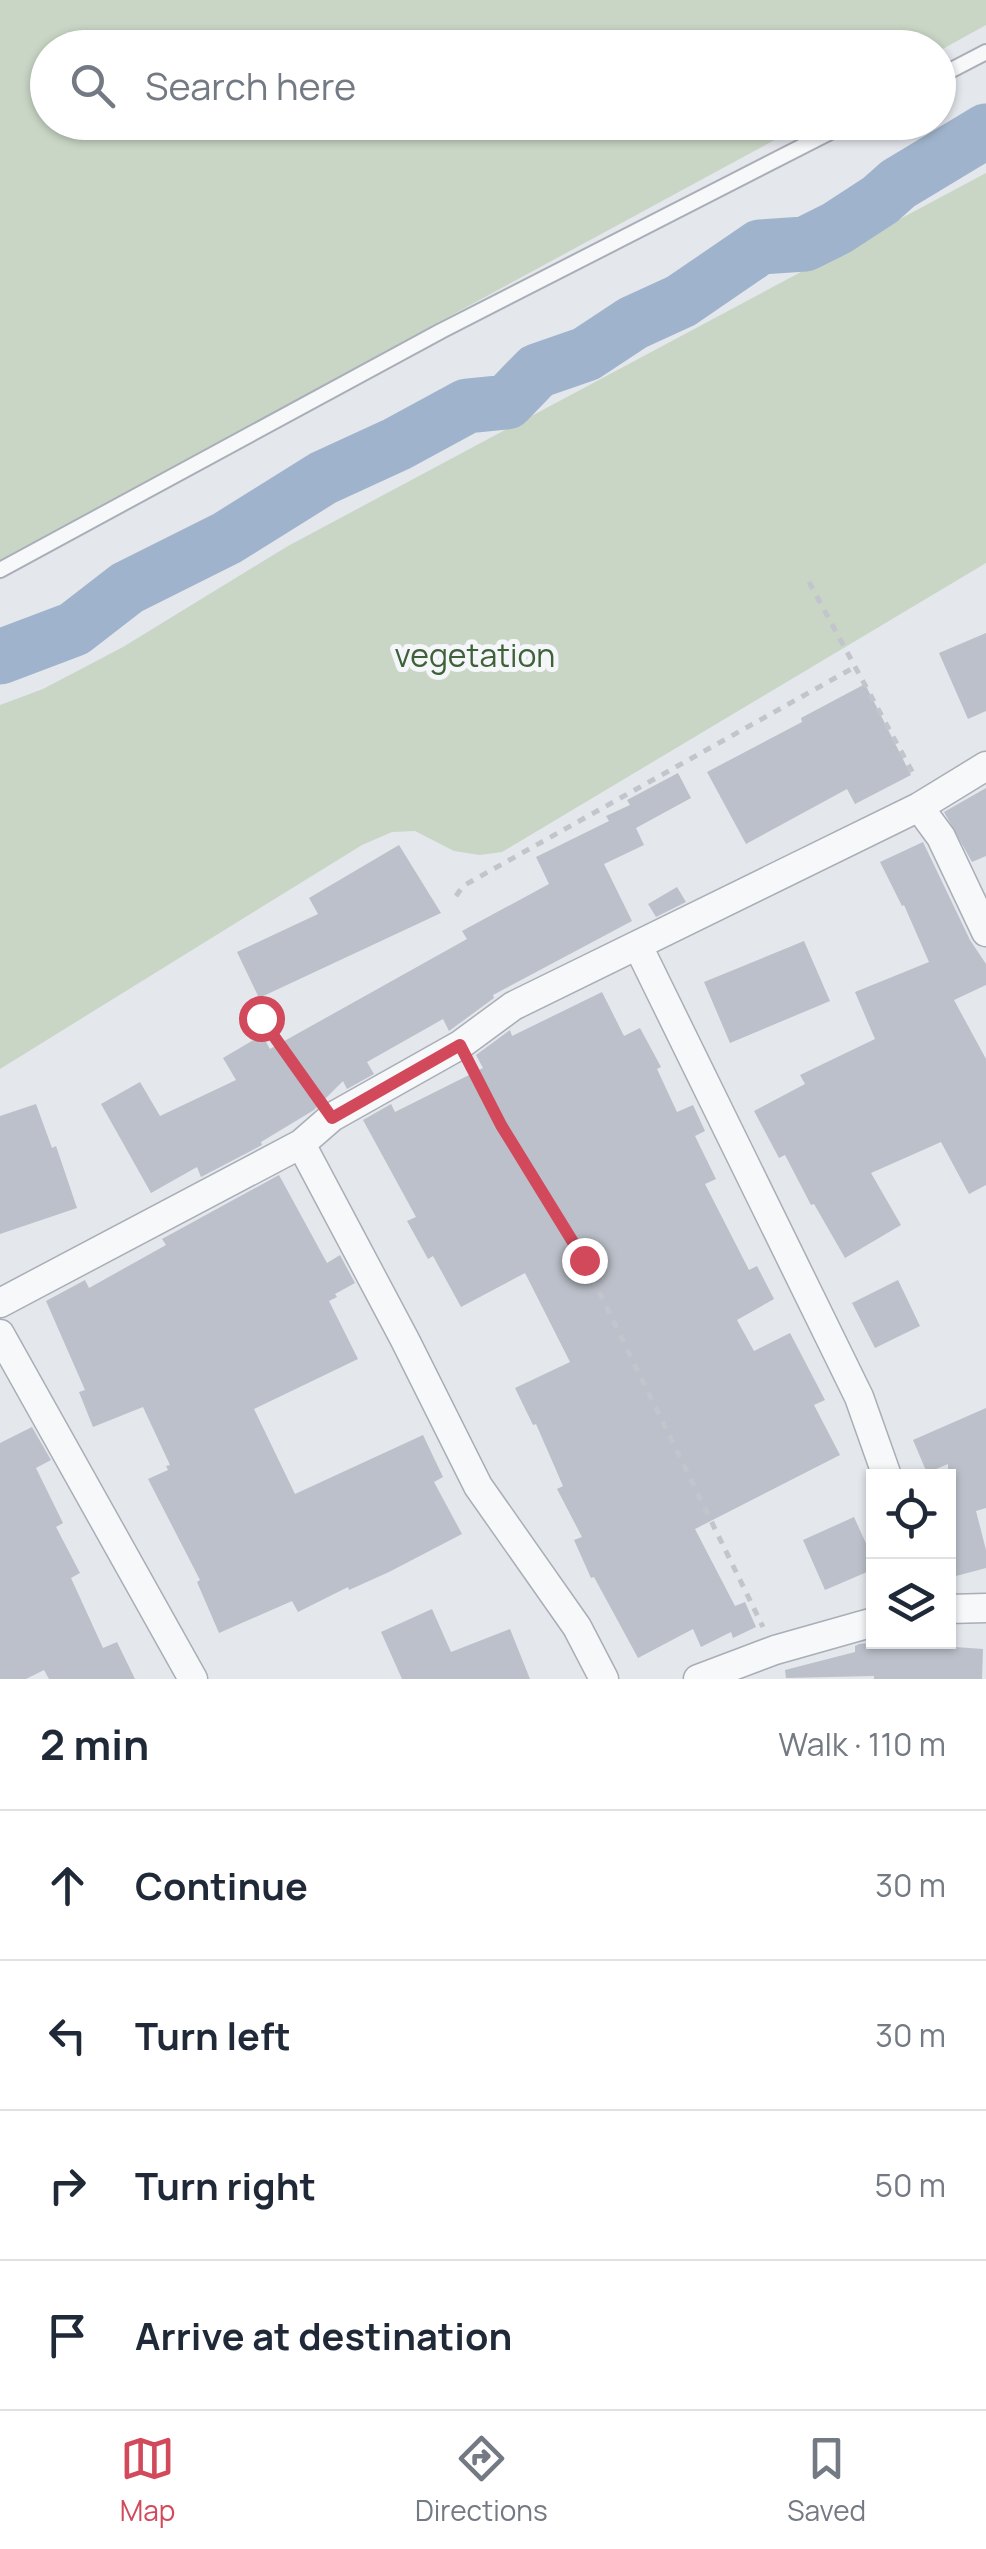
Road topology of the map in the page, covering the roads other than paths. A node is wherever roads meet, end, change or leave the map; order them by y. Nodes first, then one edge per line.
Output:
1 (986, 52) edge
2 (956, 68) edge
3 (815, 140) edge
4 (0, 570) edge
5 (986, 766) edge
6 (924, 804) junction
7 (986, 932) edge
8 (638, 946) junction
9 (301, 1144) junction
10 (0, 1303) edge
11 (0, 1334) edge
12 (885, 1469) edge
13 (986, 1608) edge
14 (956, 1609) edge
15 (866, 1624) edge
16 (192, 1679) edge
17 (604, 1679) edge
18 (698, 1679) edge

1 - 2 lane
3 - 4 lane
5 - 6 street
6 - 7 street
6 - 8 street
8 - 9 street
8 - 12 street
9 - 10 street
9 - 17 street
11 - 16 street
13 - 14 street
15 - 18 street

